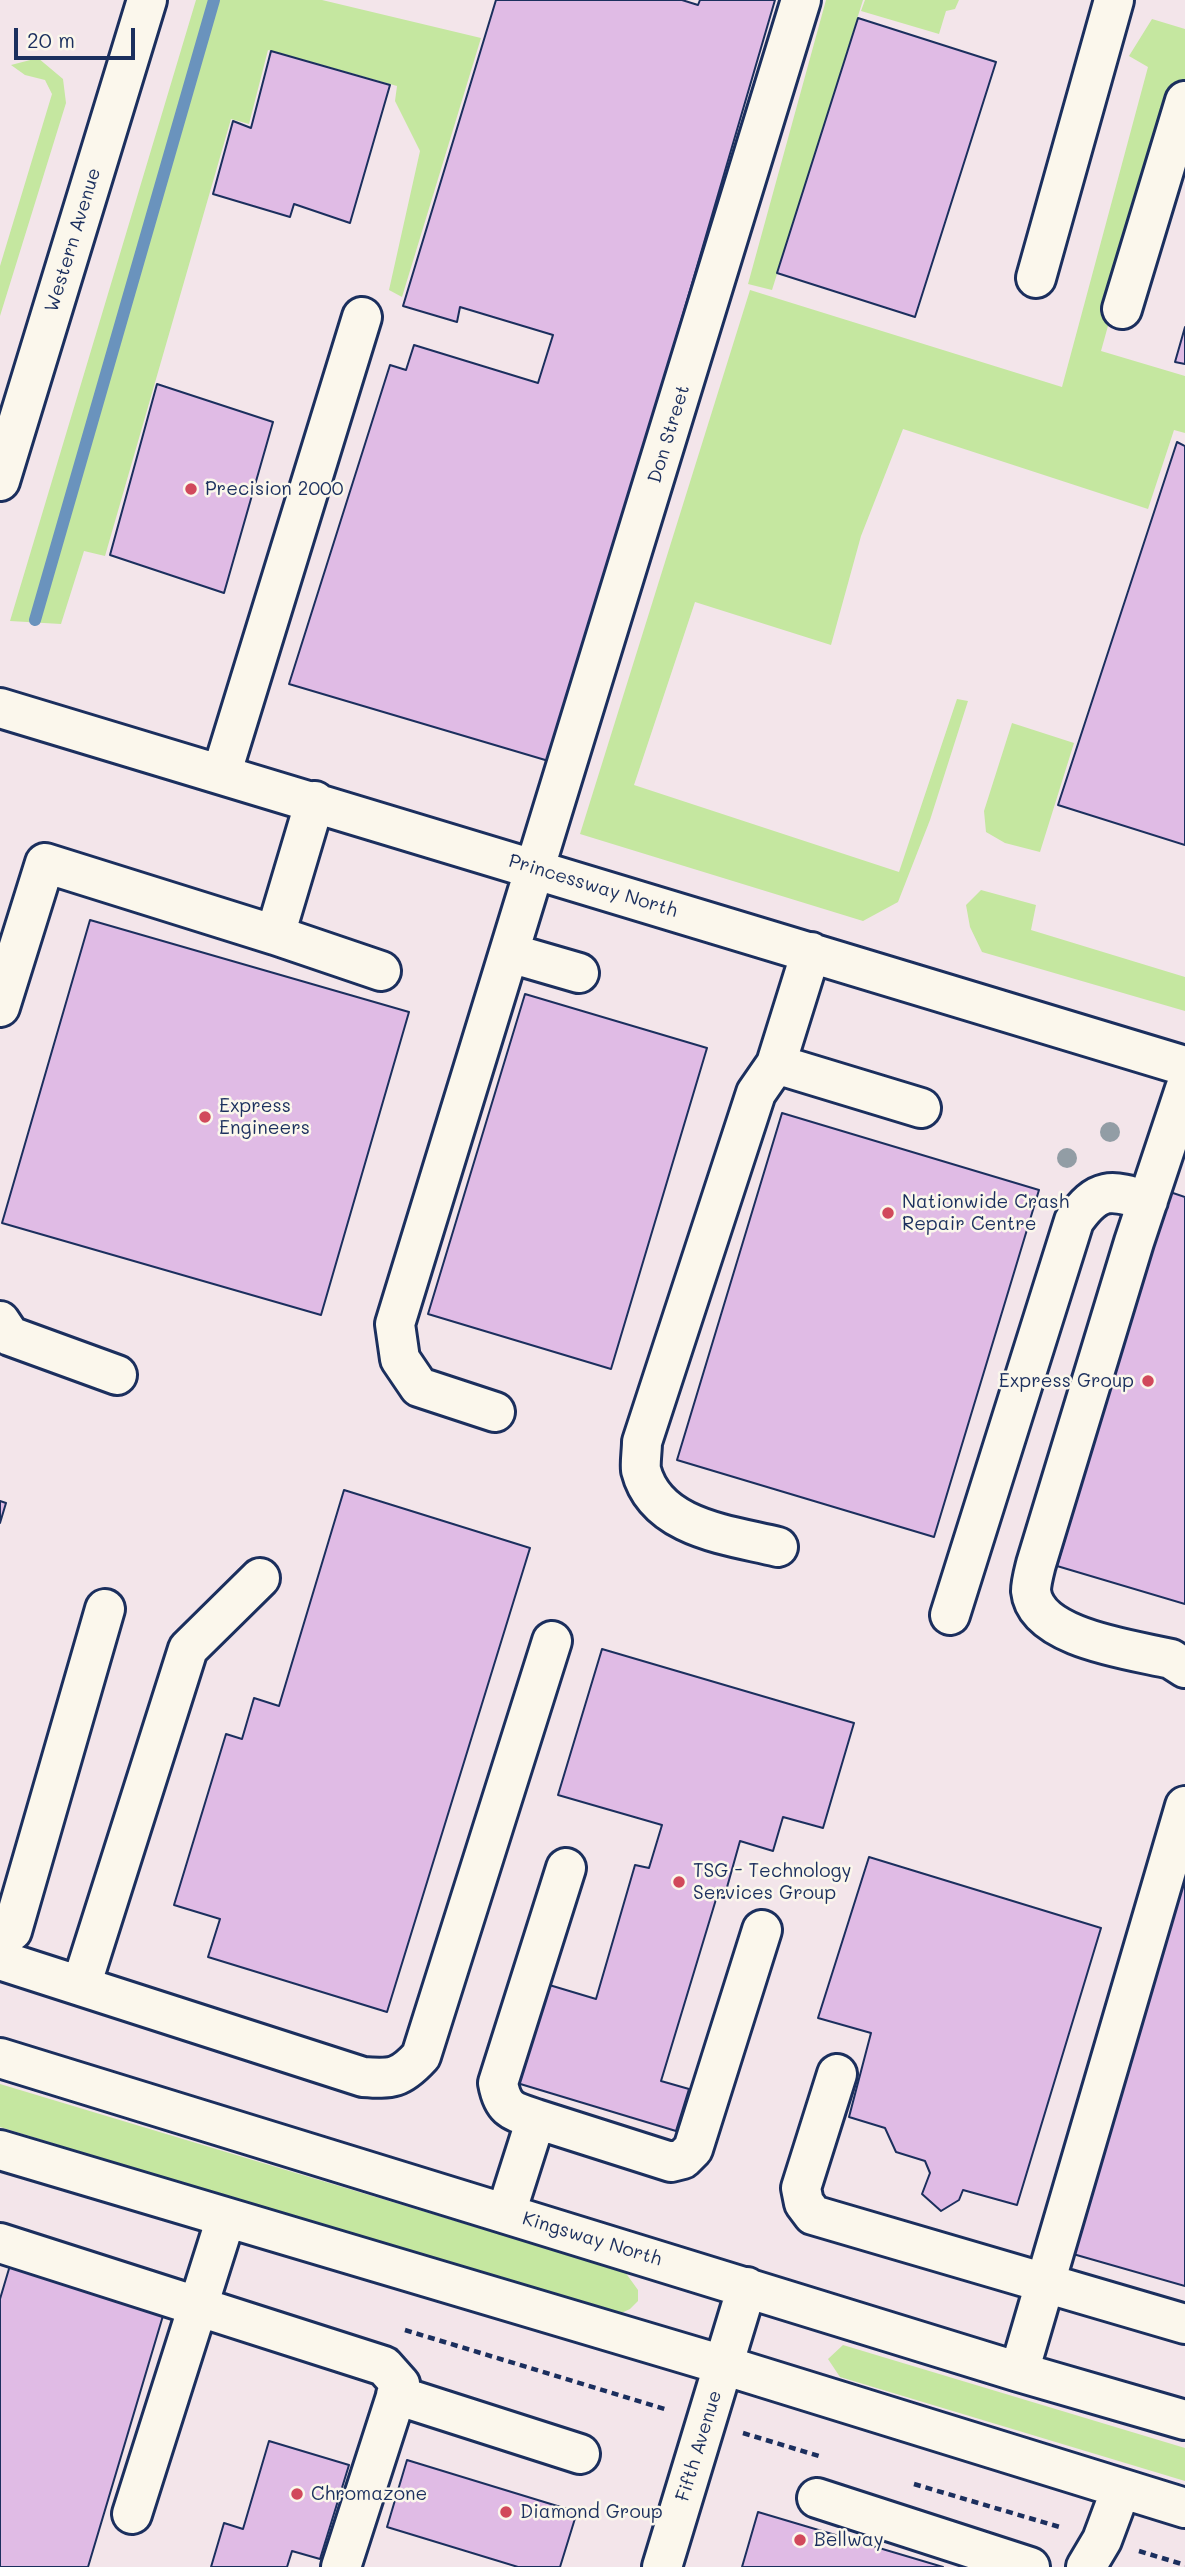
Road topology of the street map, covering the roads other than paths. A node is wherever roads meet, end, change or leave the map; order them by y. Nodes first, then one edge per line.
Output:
1 (147, 0) edge
2 (801, 0) edge
3 (1114, 0) edge
4 (1185, 101) edge
5 (1036, 278) dead end
6 (1122, 309) dead end
7 (362, 317) dead end
8 (1, 474) edge
9 (0, 708) edge
10 (222, 772) junction
11 (315, 801) junction
12 (536, 869) junction
13 (275, 935) junction
14 (811, 952) junction
15 (510, 953) junction
16 (381, 971) dead end
17 (579, 973) dead end
18 (0, 1007) edge
19 (776, 1064) junction
20 (1185, 1066) edge
21 (1185, 1089) edge
22 (921, 1108) dead end
23 (1173, 1164) edge
24 (1148, 1201) junction
25 (0, 1321) edge
26 (117, 1375) dead end
27 (495, 1412) dead end
28 (778, 1547) dead end
29 (260, 1578) dead end
30 (105, 1609) dead end
31 (950, 1615) dead end
32 (552, 1641) dead end
33 (1185, 1668) edge
34 (1185, 1806) edge
35 (566, 1868) dead end
36 (762, 1930) dead end
37 (4, 1947) edge
38 (81, 1986) junction
39 (0, 2058) edge
40 (836, 2074) dead end
41 (536, 2119) junction
42 (0, 2150) edge
43 (506, 2213) junction
44 (226, 2218) junction
45 (0, 2243) edge
46 (1045, 2285) junction
47 (747, 2287) junction
48 (199, 2305) junction
49 (1185, 2323) edge
50 (723, 2365) junction
51 (1018, 2372) junction
52 (397, 2395) junction
53 (1185, 2420) edge
54 (580, 2455) dead end
55 (1121, 2489) junction
56 (817, 2498) dead end
57 (1185, 2508) edge
58 (132, 2514) dead end
59 (1094, 2553) edge
60 (341, 2567) edge
61 (662, 2567) edge
62 (1030, 2567) edge

1 - 8 street, Western Avenue
2 - 12 street, Don Street
3 - 5 street
4 - 6 street
7 - 10 street
9 - 10 street, Princessway North
10 - 11 street, Princessway North
11 - 12 street, Princessway North
11 - 13 street
12 - 14 street, Princessway North
12 - 15 street, Don Street
13 - 16 street
13 - 18 street
14 - 19 street
14 - 20 street, Princessway North
15 - 17 street
15 - 27 street, Don Street
19 - 22 street
19 - 28 street
21 - 23 street
23 - 24 street
24 - 31 street
24 - 33 street
25 - 26 street
29 - 38 street
30 - 37 street
32 - 38 street
34 - 46 street
35 - 41 street
36 - 41 street
37 - 38 street
39 - 43 street, Kingsway North
40 - 46 street
41 - 43 street
42 - 44 street
43 - 47 street, Kingsway North
44 - 48 street
44 - 50 street
45 - 48 street
46 - 49 street
46 - 51 street
47 - 50 street, Fifth Avenue
47 - 51 street, Kingsway North
48 - 52 street
48 - 58 street
50 - 55 street
50 - 61 street, Fifth Avenue
51 - 53 street, Kingsway North
52 - 54 street
52 - 60 street
55 - 57 street
55 - 59 street
56 - 62 street

